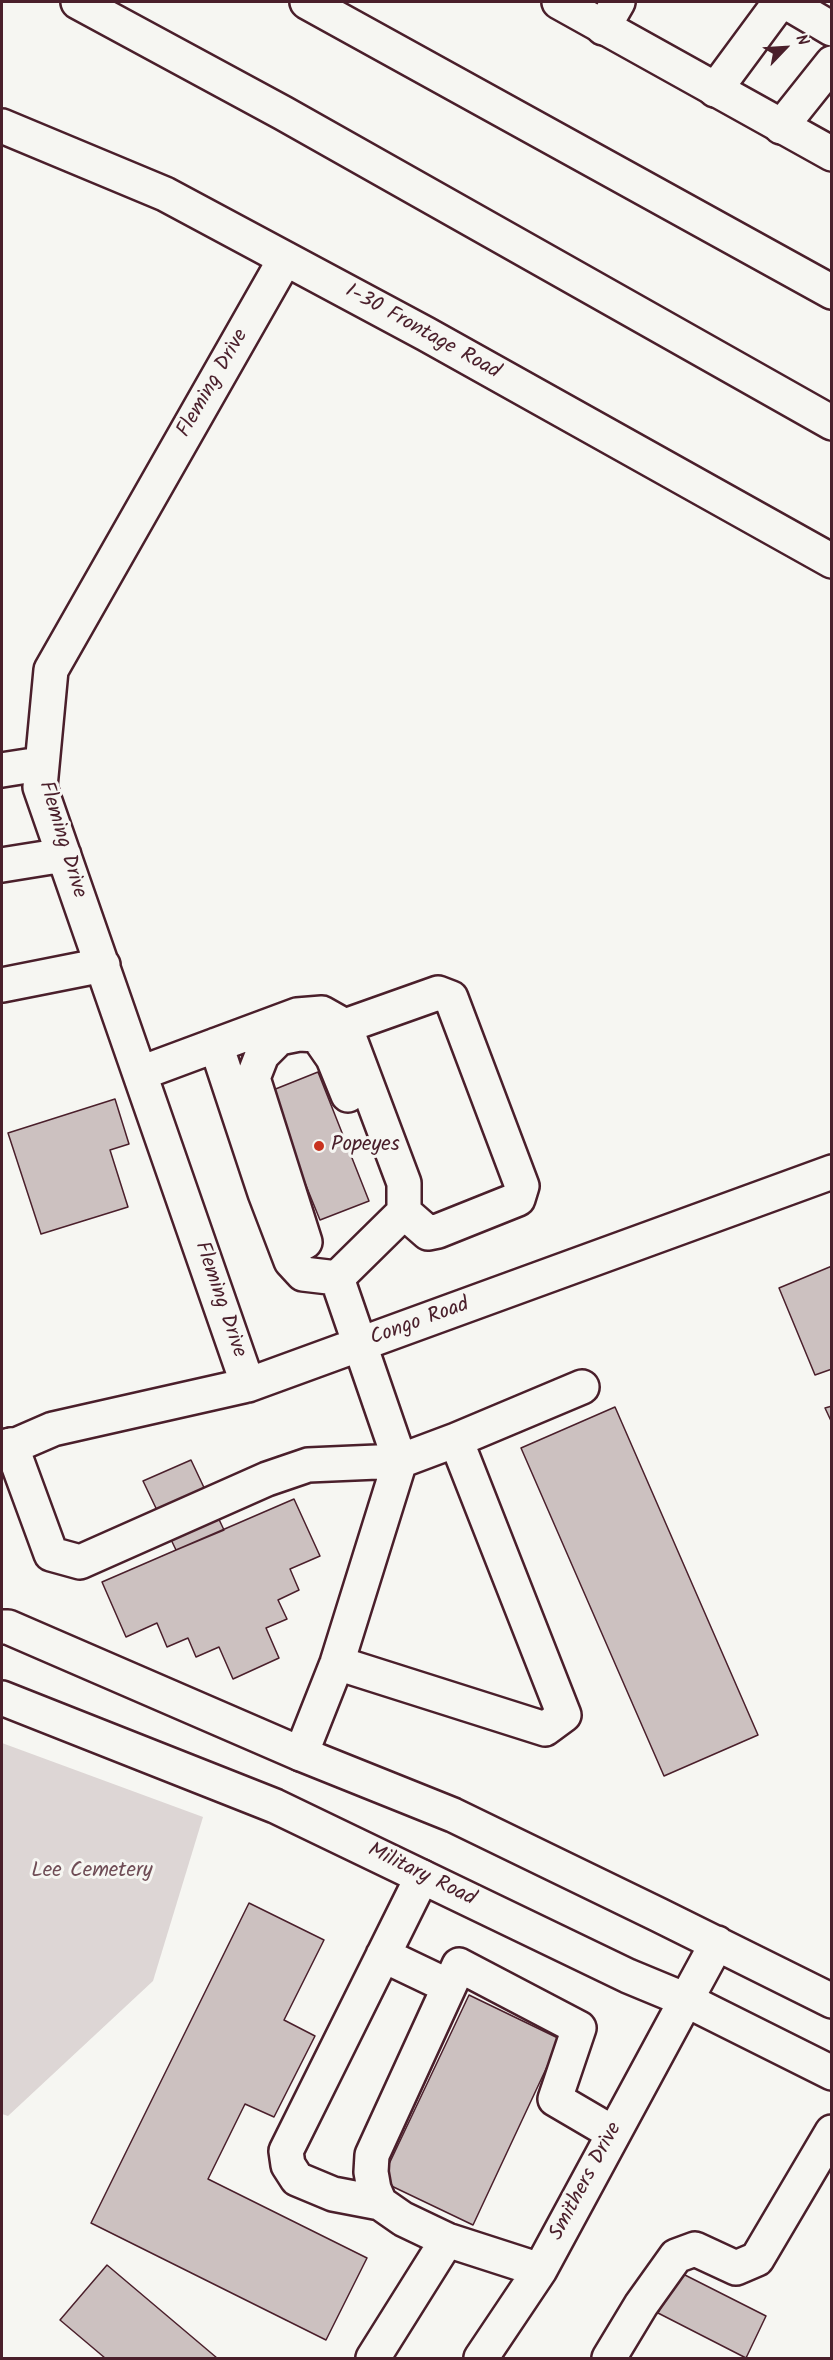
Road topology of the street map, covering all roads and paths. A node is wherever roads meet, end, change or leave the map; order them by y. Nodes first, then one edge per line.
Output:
1 (78, 2) edge
2 (308, 2) edge
3 (559, 2) edge
4 (780, 2) edge
5 (786, 2) edge
6 (610, 15) edge
7 (831, 29) edge
8 (831, 63) edge
9 (715, 90) junction
10 (2, 126) edge
11 (782, 126) junction
12 (831, 154) edge
13 (285, 258) junction
14 (831, 292) edge
15 (831, 423) edge
16 (831, 561) edge
17 (40, 764) junction
18 (2, 770) edge
19 (64, 855) junction
20 (2, 865) edge
21 (103, 965) junction
22 (2, 985) edge
23 (345, 1026) junction
24 (216, 1045) junction
25 (141, 1072) junction
26 (831, 1172) edge
27 (401, 1216) junction
28 (326, 1277) junction
29 (361, 1344) junction
30 (248, 1385) junction
31 (582, 1387) dead end
32 (456, 1440) junction
33 (5, 1448) edge
34 (400, 1461) junction
35 (2, 1627) edge
36 (337, 1663) junction
37 (2, 1698) edge
38 (301, 1754) junction
39 (422, 1877) junction
40 (717, 1943) junction
41 (383, 1955) junction
42 (448, 1986) junction
43 (686, 2000) junction
44 (831, 2001) edge
45 (831, 2073) edge
46 (831, 2132) edge
47 (613, 2133) junction
48 (380, 2203) junction
49 (447, 2240) junction
50 (540, 2270) junction
51 (373, 2358) edge
52 (481, 2358) edge
53 (609, 2358) edge

1 - 15 main road
2 - 14 main road
3 - 6 main road
4 - 9 main road
5 - 7 main road
6 - 9 main road
8 - 11 main road
9 - 11 main road
10 - 13 main road, I-30 Frontage Road
11 - 12 main road
13 - 16 main road, I-30 Frontage Road
13 - 17 main road, Fleming Drive
17 - 18 main road
17 - 19 main road, Fleming Drive
19 - 20 main road
19 - 21 main road, Fleming Drive
21 - 22 main road
21 - 25 main road, Fleming Drive
23 - 24 main road
23 - 27 main road
23 - 27 main road
24 - 25 main road
24 - 28 main road
25 - 30 main road, Fleming Drive
26 - 29 main road, Congo Road
27 - 28 main road
27 - 28 main road
28 - 29 main road
29 - 30 main road, Congo Road
29 - 34 main road
30 - 33 main road, Congo Road
31 - 32 main road
32 - 34 main road
32 - 36 main road
33 - 34 main road
34 - 36 main road
35 - 38 main road
36 - 38 main road
37 - 39 main road, Military Road
38 - 40 main road
39 - 41 main road
39 - 43 main road, Military Road
40 - 43 main road, Smithers Drive
40 - 44 main road
41 - 42 main road
41 - 48 main road
42 - 47 main road
42 - 48 main road
43 - 45 main road, Military Road
43 - 47 main road, Smithers Drive
46 - 53 main road
47 - 50 main road, Smithers Drive
48 - 49 main road
49 - 50 main road
49 - 51 main road
50 - 52 main road, Smithers Drive

